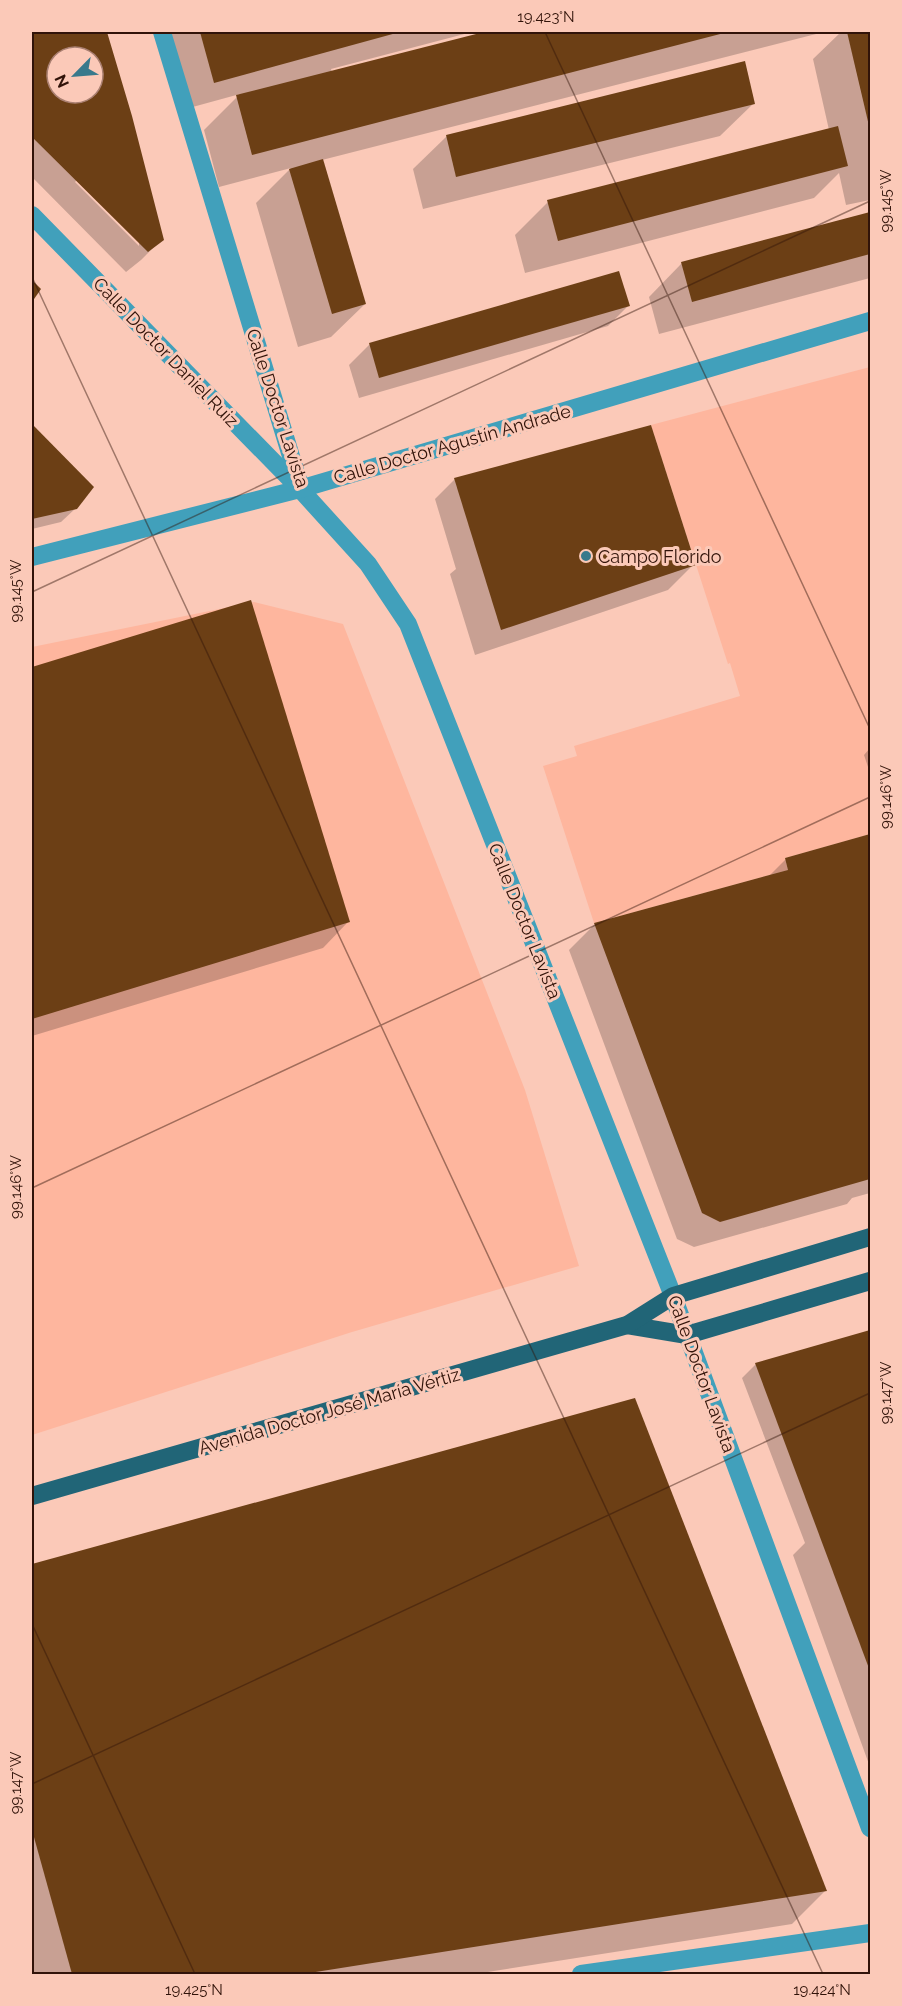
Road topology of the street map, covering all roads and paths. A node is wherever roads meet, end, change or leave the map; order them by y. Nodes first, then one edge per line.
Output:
1 (162, 32) edge
2 (32, 215) edge
3 (870, 321) edge
4 (300, 489) junction
5 (32, 557) edge
6 (870, 1237) edge
7 (870, 1281) edge
8 (673, 1296) junction
9 (627, 1325) junction
10 (687, 1335) junction
11 (32, 1496) edge
12 (870, 1828) edge
13 (870, 1933) edge
14 (581, 1974) edge

1 - 4 street, Calle Doctor Lavista
2 - 4 street, Calle Doctor Daniel Ruiz
3 - 4 street, Calle Doctor Agustín Andrade
4 - 5 street, Calle Doctor Agustín Andrade
4 - 8 street, Calle Doctor Lavista
6 - 8 main road, Avenida Doctor José María Vértiz
7 - 10 main road, Avenida Doctor José María Vértiz
8 - 9 main road, Avenida Doctor José María Vértiz
8 - 10 street, Calle Doctor Lavista
9 - 10 main road, Avenida Doctor José María Vértiz
9 - 11 main road, Avenida Doctor José María Vértiz
10 - 12 street, Calle Doctor Lavista
13 - 14 street

